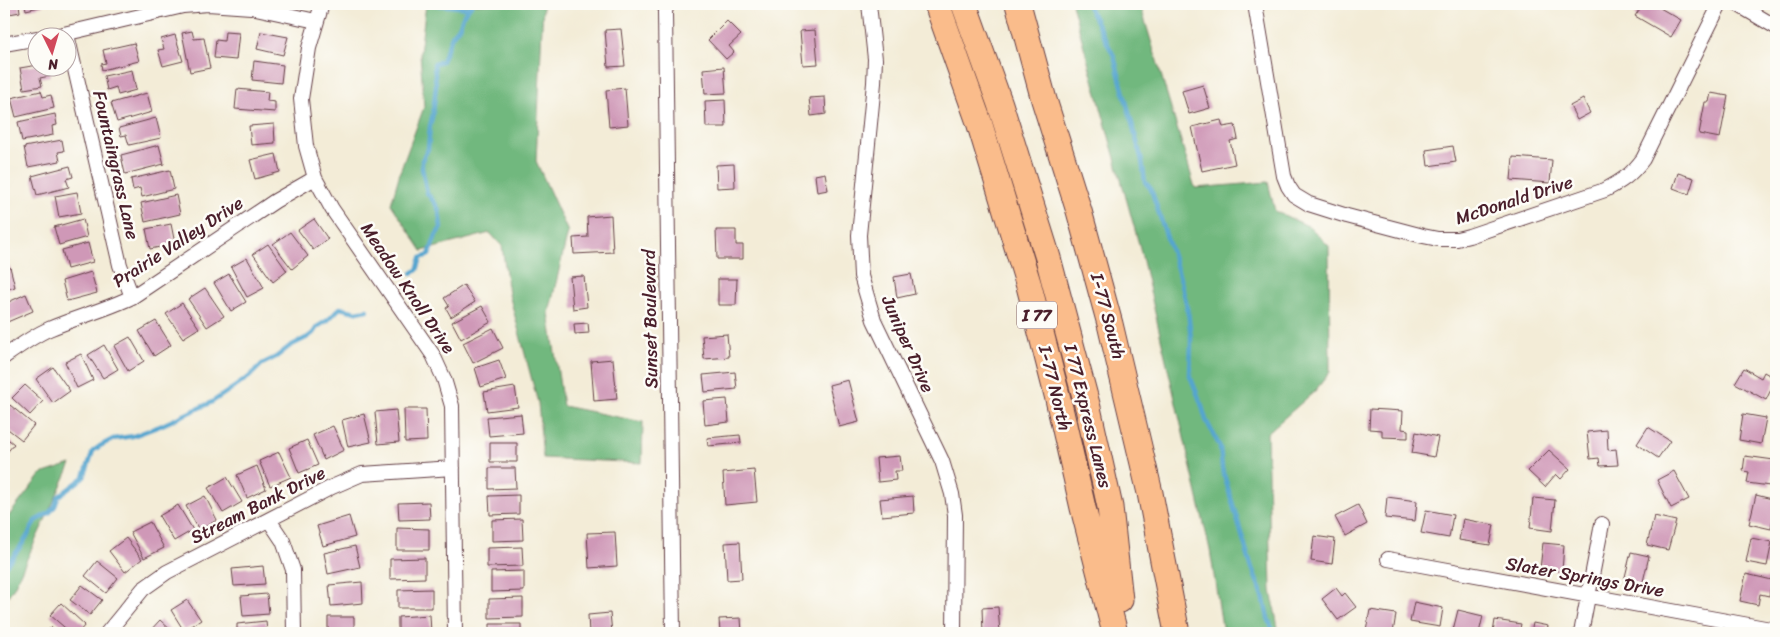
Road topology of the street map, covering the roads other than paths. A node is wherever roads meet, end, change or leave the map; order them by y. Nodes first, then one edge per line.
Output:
1 (322, 4) edge
2 (667, 4) edge
3 (869, 4) edge
4 (937, 4) edge
5 (964, 4) edge
6 (1002, 4) edge
7 (1018, 4) edge
8 (1255, 4) edge
9 (1720, 4) edge
10 (1737, 4) edge
11 (316, 21) junction
12 (1776, 27) edge
13 (78, 34) edge
14 (28, 40) edge
15 (4, 44) edge
16 (77, 78) edge
17 (1044, 100) junction
18 (315, 178) junction
19 (132, 297) junction
20 (4, 357) edge
21 (452, 468) junction
22 (269, 520) junction
23 (1602, 524) dead end
24 (1388, 559) dead end
25 (1587, 596) junction
26 (1776, 630) edge
27 (107, 633) edge
28 (294, 633) edge
29 (455, 633) edge
30 (673, 633) edge
31 (954, 633) edge
32 (1115, 633) edge
33 (1123, 633) edge
34 (1177, 633) edge
35 (1581, 633) edge

1 - 11 street, Meadow Knoll Drive
2 - 30 street, Sunset Boulevard
3 - 31 street, Juniper Drive
4 - 32 highway, I-77 North / I 77
5 - 33 highway, I 77 Express Lanes / I 77
6 - 17 highway
7 - 17 highway, I-77 South
8 - 9 street, McDonald Drive
10 - 12 street
11 - 13 street
11 - 18 street, Meadow Knoll Drive
14 - 15 street
16 - 19 street, Fountaingrass Lane
17 - 34 highway, I-77 South
18 - 19 street, Prairie Valley Drive
18 - 21 street, Meadow Knoll Drive
19 - 20 street, Prairie Valley Drive
21 - 22 street, Stream Bank Drive
21 - 29 street, Meadow Knoll Drive
22 - 27 street, Stream Bank Drive
22 - 28 street
23 - 25 street
24 - 25 street, Slater Springs Drive
25 - 26 street, Slater Springs Drive
25 - 35 street

